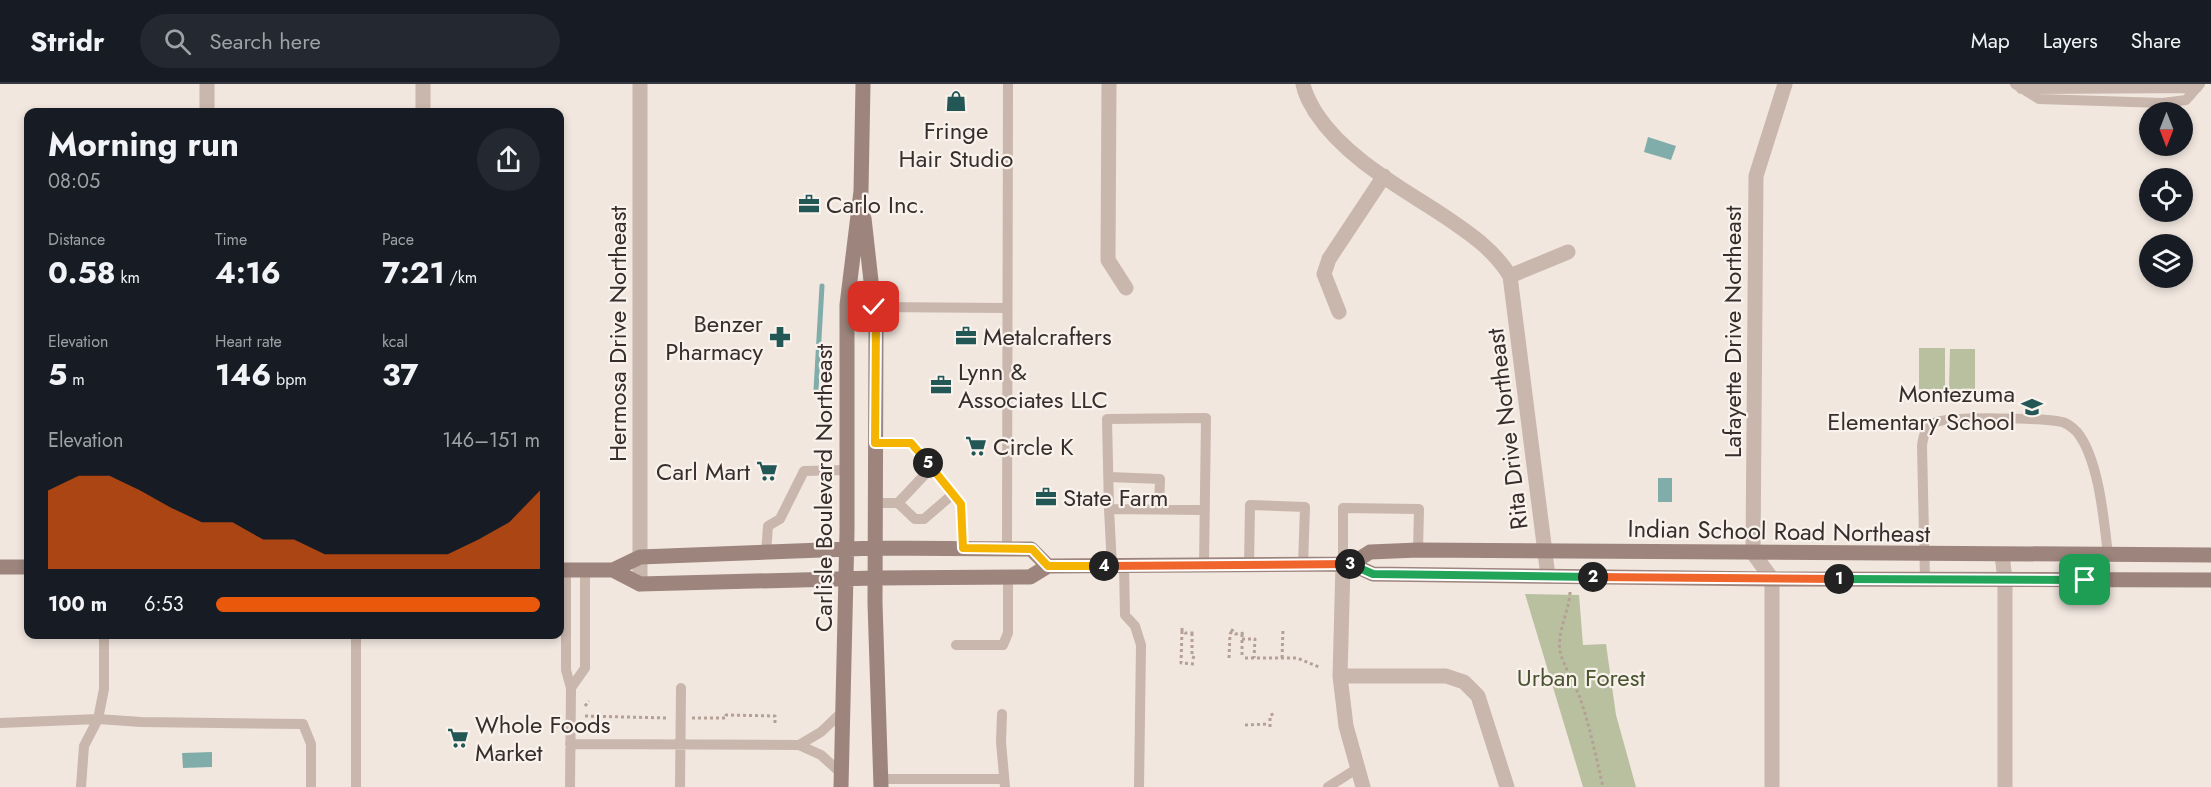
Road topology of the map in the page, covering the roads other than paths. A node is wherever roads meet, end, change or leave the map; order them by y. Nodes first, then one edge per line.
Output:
1 (207, 84) edge
2 (423, 84) edge
3 (640, 84) edge
4 (863, 84) edge
5 (1008, 84) edge
6 (1109, 84) edge
7 (1303, 84) edge
8 (1785, 84) edge
9 (2018, 86) edge
10 (2198, 86) edge
11 (207, 108) edge
12 (423, 108) edge
13 (1384, 176) junction
14 (861, 191) junction
15 (1568, 252) dead end
16 (1510, 276) junction
17 (1126, 288) dead end
18 (874, 307) junction
19 (1007, 308) junction
20 (1339, 312) dead end
21 (875, 443) junction
22 (931, 468) junction
23 (846, 470) junction
24 (1108, 477) junction
25 (953, 494) junction
26 (898, 502) junction
27 (875, 503) junction
28 (1109, 509) junction
29 (1159, 509) junction
30 (1205, 510) junction
31 (875, 548) junction
32 (963, 548) junction
33 (1007, 548) junction
34 (847, 549) junction
35 (1418, 550) junction
36 (1544, 550) junction
37 (766, 553) junction
38 (1753, 553) junction
39 (1924, 555) junction
40 (2002, 555) junction
41 (2108, 555) junction
42 (2211, 555) edge
43 (640, 557) junction
44 (1347, 564) junction
45 (1048, 566) junction
46 (1118, 566) junction
47 (1204, 566) junction
48 (1249, 566) junction
49 (1303, 566) junction
50 (0, 567) edge
51 (24, 567) edge
52 (564, 570) edge
53 (585, 570) junction
54 (613, 570) junction
55 (1548, 576) junction
56 (1008, 577) junction
57 (875, 578) junction
58 (846, 579) junction
59 (1772, 579) junction
60 (1925, 579) junction
61 (2005, 580) junction
62 (2211, 580) edge
63 (640, 584) junction
64 (564, 603) edge
65 (104, 639) edge
66 (356, 639) edge
67 (956, 645) dead end
68 (1340, 676) junction
69 (571, 688) junction
70 (681, 688) dead end
71 (843, 711) junction
72 (1002, 714) dead end
73 (98, 719) junction
74 (0, 723) edge
75 (570, 744) junction
76 (680, 744) junction
77 (799, 745) junction
78 (1358, 768) junction
79 (841, 780) edge
80 (881, 783) edge
81 (1004, 783) edge
82 (81, 787) edge
83 (311, 787) edge
84 (356, 787) edge
85 (570, 787) edge
86 (680, 787) edge
87 (1139, 787) edge
88 (1328, 787) edge
89 (1363, 787) edge
90 (1507, 787) edge
91 (1772, 787) edge
92 (2005, 787) edge

1 - 11 street
2 - 12 street
3 - 43 street, Hermosa Drive Northeast
4 - 14 street, Carlisle Boulevard Northeast
5 - 19 lane
6 - 17 street
7 - 13 street, Rita Drive Northeast
8 - 38 street, Lafayette Drive Northeast
9 - 10 lane
13 - 16 street, Rita Drive Northeast
13 - 20 street
14 - 18 street, Carlisle Boulevard Northeast
14 - 23 street, Carlisle Boulevard Northeast
15 - 16 street
16 - 36 street, Rita Drive Northeast
18 - 19 lane
18 - 21 street, Carlisle Boulevard Northeast
19 - 33 lane
21 - 22 lane
21 - 27 street, Carlisle Boulevard Northeast
22 - 25 lane
22 - 26 lane
23 - 34 street, Carlisle Boulevard Northeast
23 - 37 lane
24 - 28 lane
24 - 29 lane
24 - 30 lane
25 - 26 lane
25 - 32 lane
26 - 27 lane
27 - 31 street, Carlisle Boulevard Northeast
28 - 29 lane
28 - 46 lane
29 - 30 lane
30 - 47 lane
31 - 32 street, Indian School Road Northeast
31 - 34 street, Indian School Road Northeast
31 - 57 street, Carlisle Boulevard Northeast
32 - 33 street, Indian School Road Northeast
33 - 45 street, Indian School Road Northeast
34 - 37 street, Indian School Road Northeast
34 - 58 street, Carlisle Boulevard Northeast
35 - 36 street, Indian School Road Northeast
35 - 44 street, Indian School Road Northeast
35 - 44 lane
36 - 38 street, Indian School Road Northeast
36 - 55 street, Rita Drive Northeast
37 - 43 street, Indian School Road Northeast
38 - 39 street, Indian School Road Northeast
38 - 59 street
39 - 40 street, Indian School Road Northeast
39 - 41 lane
39 - 60 lane
40 - 41 street, Indian School Road Northeast
40 - 61 street
41 - 42 street, Indian School Road Northeast
43 - 54 street, Indian School Road Northeast
43 - 63 street, Hermosa Drive Northeast
44 - 49 street, Indian School Road Northeast
44 - 55 street, Indian School Road Northeast
44 - 68 street
45 - 46 street, Indian School Road Northeast
45 - 56 street, Indian School Road Northeast
46 - 47 street, Indian School Road Northeast
46 - 87 lane
47 - 48 street, Indian School Road Northeast
48 - 49 street, Indian School Road Northeast
48 - 49 lane
50 - 51 street
52 - 53 street, Indian School Road Northeast
53 - 54 street, Indian School Road Northeast
53 - 69 lane
54 - 63 street, Indian School Road Northeast
55 - 59 street, Indian School Road Northeast
56 - 57 street, Indian School Road Northeast
56 - 67 lane
57 - 58 street, Indian School Road Northeast
57 - 80 street, Carlisle Boulevard Northeast
58 - 63 street, Indian School Road Northeast
58 - 71 street, Carlisle Boulevard Northeast
59 - 60 street, Indian School Road Northeast
59 - 91 street
60 - 61 street, Indian School Road Northeast
61 - 62 street, Indian School Road Northeast
61 - 92 street
64 - 69 lane
65 - 73 lane
66 - 84 lane
68 - 78 street
68 - 90 street
69 - 75 lane
70 - 76 lane
71 - 77 lane
71 - 79 street, Carlisle Boulevard Northeast
72 - 81 lane
73 - 74 lane
73 - 82 lane
73 - 83 lane
75 - 76 lane
75 - 85 lane
76 - 77 lane
76 - 86 lane
77 - 79 lane
78 - 88 lane
78 - 89 street
80 - 81 lane

